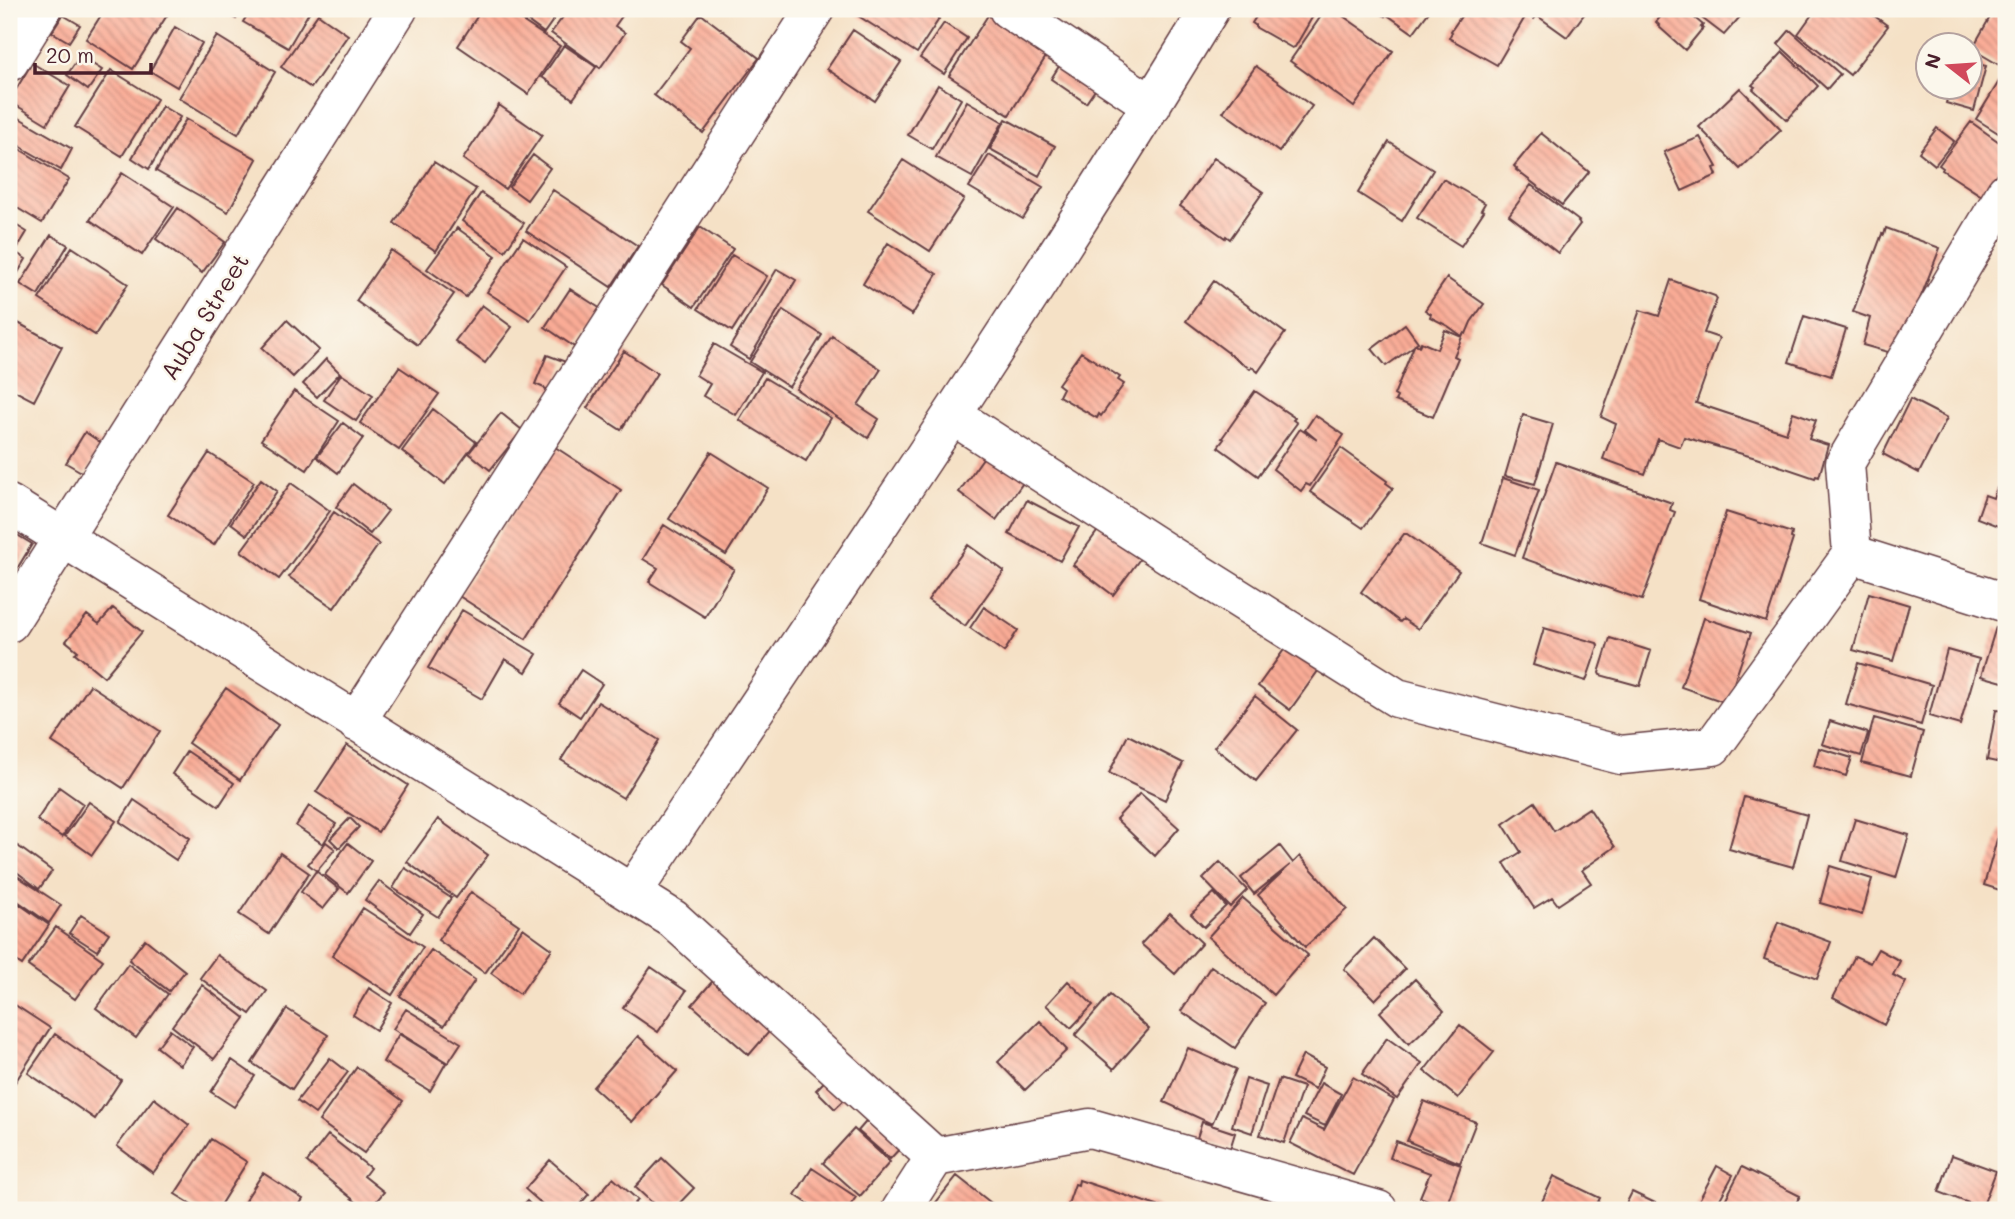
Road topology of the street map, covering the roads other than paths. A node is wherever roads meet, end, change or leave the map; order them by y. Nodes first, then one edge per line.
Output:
1 (42, 9) edge
2 (398, 9) edge
3 (815, 9) edge
4 (1008, 9) edge
5 (1210, 9) edge
6 (9, 62) edge
7 (1152, 105) junction
8 (2006, 192) edge
9 (952, 415) junction
10 (9, 504) edge
11 (62, 538) junction
12 (1852, 554) junction
13 (2006, 604) edge
14 (9, 623) edge
15 (356, 722) junction
16 (632, 893) junction
17 (935, 1157) junction
18 (901, 1210) edge
19 (1378, 1210) edge

1 - 6 street
2 - 11 street, Auba Street
3 - 15 street
4 - 7 street
5 - 7 street
7 - 9 street
8 - 12 street
9 - 12 street
9 - 16 street
10 - 11 street
11 - 14 street, Auba Street
11 - 15 street
12 - 13 street
15 - 16 street
16 - 17 street
17 - 18 street
17 - 19 street

